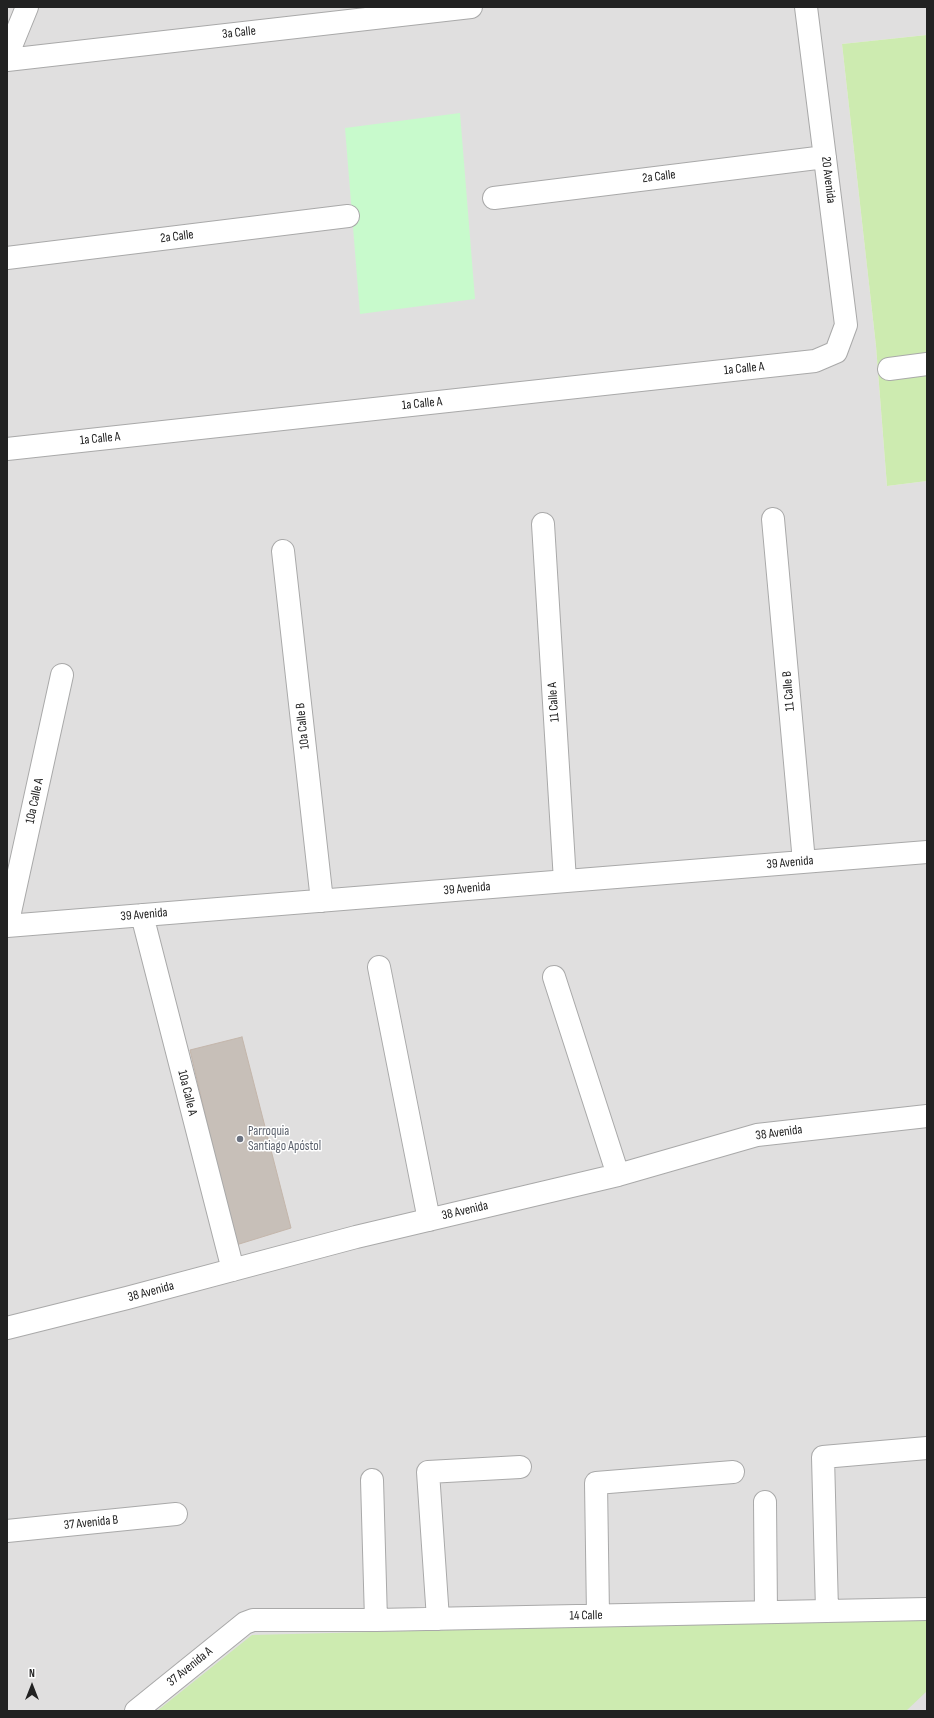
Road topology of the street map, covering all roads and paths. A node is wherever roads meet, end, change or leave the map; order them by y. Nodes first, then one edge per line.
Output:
1 (27, 7) edge
2 (471, 7) edge
3 (806, 7) edge
4 (7, 56) edge
5 (7, 60) edge
6 (825, 157) junction
7 (494, 198) dead end
8 (348, 216) dead end
9 (7, 258) edge
10 (836, 352) joint
11 (927, 364) edge
12 (889, 369) dead end
13 (7, 449) edge
14 (773, 520) dead end
15 (543, 524) dead end
16 (283, 551) dead end
17 (62, 676) dead end
18 (927, 852) edge
19 (804, 862) junction
20 (565, 881) junction
21 (322, 901) junction
22 (142, 915) junction
23 (7, 926) edge
24 (379, 967) dead end
25 (554, 978) dead end
26 (927, 1116) edge
27 (618, 1175) junction
28 (429, 1220) junction
29 (233, 1270) junction
30 (7, 1328) edge
31 (927, 1448) edge
32 (520, 1467) dead end
33 (733, 1472) dead end
34 (372, 1480) dead end
35 (765, 1502) dead end
36 (176, 1514) dead end
37 (7, 1531) edge
38 (927, 1609) edge
39 (827, 1610) junction
40 (766, 1612) junction
41 (598, 1615) junction
42 (438, 1618) junction
43 (376, 1620) junction
44 (245, 1623) joint
45 (136, 1711) edge

1 - 4 street
2 - 5 street, 3a Calle
3 - 6 street, 20 Avenida
6 - 7 street, 2a Calle
6 - 10 street, 20 Avenida
8 - 9 street, 2a Calle
10 - 13 street, 1a Calle A
11 - 12 street
14 - 19 street, 11 Calle B
15 - 20 street, 11 Calle A
16 - 21 street, 10a Calle B
17 - 23 street, 10a Calle A
18 - 19 street, 39 Avenida
19 - 20 street, 39 Avenida
20 - 21 street, 39 Avenida
21 - 22 street, 39 Avenida
22 - 23 street, 39 Avenida
22 - 29 street, 10a Calle A
24 - 28 street
25 - 27 street
26 - 27 street, 38 Avenida
27 - 28 street, 38 Avenida
28 - 29 street, 38 Avenida
29 - 30 street, 38 Avenida
31 - 39 street
32 - 42 street
33 - 41 street
34 - 43 street
35 - 40 street
36 - 37 street, 37 Avenida B
38 - 39 street, 14 Calle
39 - 40 street, 14 Calle
40 - 41 street, 14 Calle
41 - 42 street, 14 Calle
42 - 43 street, 14 Calle
43 - 44 street, 14 Calle
44 - 45 street, 37 Avenida A

